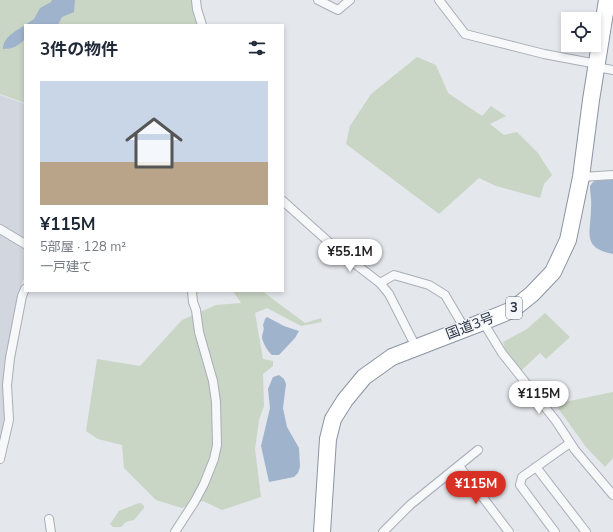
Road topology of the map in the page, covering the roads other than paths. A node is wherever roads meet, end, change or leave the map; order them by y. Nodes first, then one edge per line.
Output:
1 (196, 0) edge
2 (318, 0) edge
3 (350, 0) edge
4 (439, 0) edge
5 (607, 0) edge
6 (202, 24) edge
7 (596, 66) junction
8 (613, 70) edge
9 (613, 175) edge
10 (581, 177) junction
11 (284, 202) edge
12 (0, 229) edge
13 (24, 243) edge
14 (380, 283) junction
15 (24, 291) edge
16 (192, 292) edge
17 (483, 322) junction
18 (465, 329) junction
19 (416, 347) junction
20 (570, 443) junction
21 (478, 450) dead end
22 (0, 459) edge
23 (459, 466) junction
24 (536, 467) junction
25 (613, 495) edge
26 (49, 519) dead end
27 (51, 532) edge
28 (175, 532) edge
29 (322, 532) edge
30 (383, 532) edge
31 (508, 532) edge
32 (555, 532) edge
33 (586, 532) edge

1 - 6 street
2 - 3 street
4 - 7 street
5 - 7 highway, 国道3号 / 3
7 - 8 street
7 - 10 highway, 国道3号 / 3
9 - 10 street
10 - 17 highway, 国道3号 / 3
11 - 14 street
12 - 13 street
14 - 18 street
14 - 19 street
15 - 22 street
16 - 28 street
17 - 18 highway, 国道3号 / 3
17 - 20 street
18 - 19 highway, 国道3号 / 3
19 - 29 highway, 国道3号 / 3
20 - 24 street
20 - 25 street
21 - 23 street
23 - 30 street
23 - 31 street
24 - 32 street
24 - 33 street
26 - 27 street

